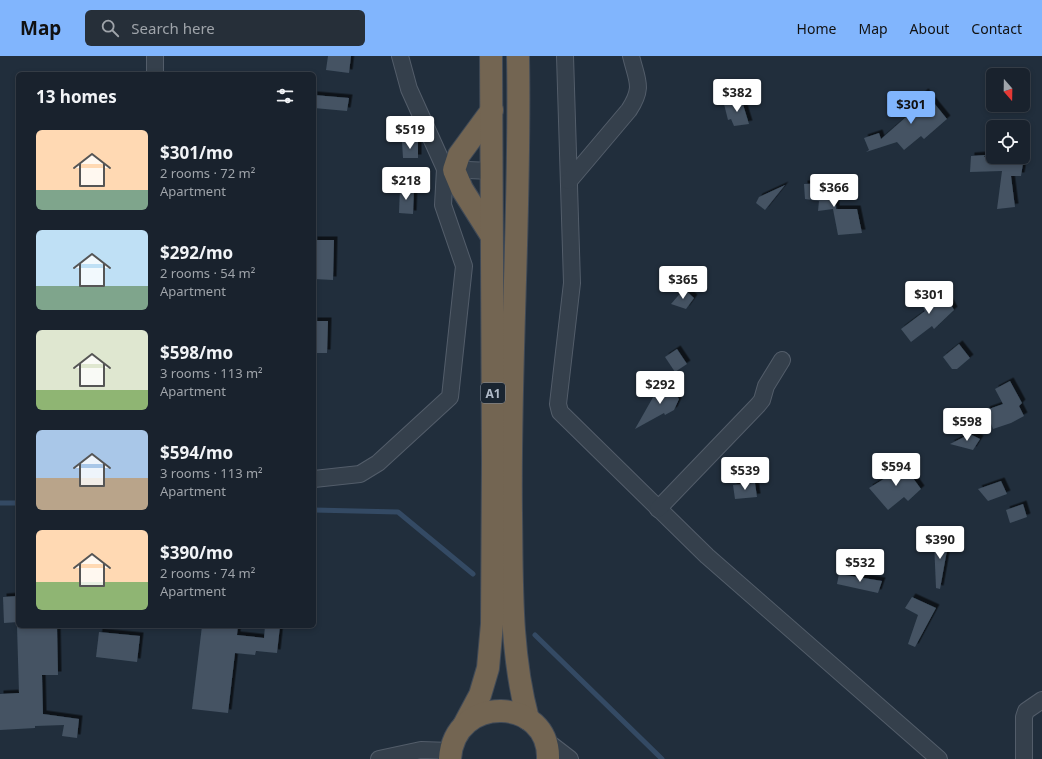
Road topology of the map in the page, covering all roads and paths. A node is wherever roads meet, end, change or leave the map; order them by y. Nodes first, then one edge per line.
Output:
1 (155, 56) edge
2 (400, 56) edge
3 (491, 56) edge
4 (518, 56) edge
5 (565, 56) edge
6 (631, 56) edge
7 (155, 72) edge
8 (492, 110) junction
9 (450, 170) junction
10 (491, 171) junction
11 (569, 182) junction
12 (491, 235) junction
13 (782, 360) dead end
14 (316, 479) edge
15 (658, 509) junction
16 (1042, 700) edge
17 (528, 719) junction
18 (464, 725) junction
19 (546, 749) edge
20 (450, 755) edge
21 (378, 759) edge
22 (570, 759) edge
23 (939, 759) edge
24 (1024, 759) edge

1 - 7 street
2 - 9 street
3 - 8 highway, A1
4 - 17 highway, A1
5 - 11 street
6 - 11 street
8 - 9 highway
8 - 10 highway, A1
9 - 10 street
9 - 12 highway
9 - 14 street
10 - 12 highway, A1
11 - 15 street
12 - 18 highway, A1
13 - 15 street
15 - 23 street
16 - 24 street
17 - 18 highway, A1
17 - 19 highway, A1
18 - 20 highway, A1
19 - 22 street
20 - 21 street

